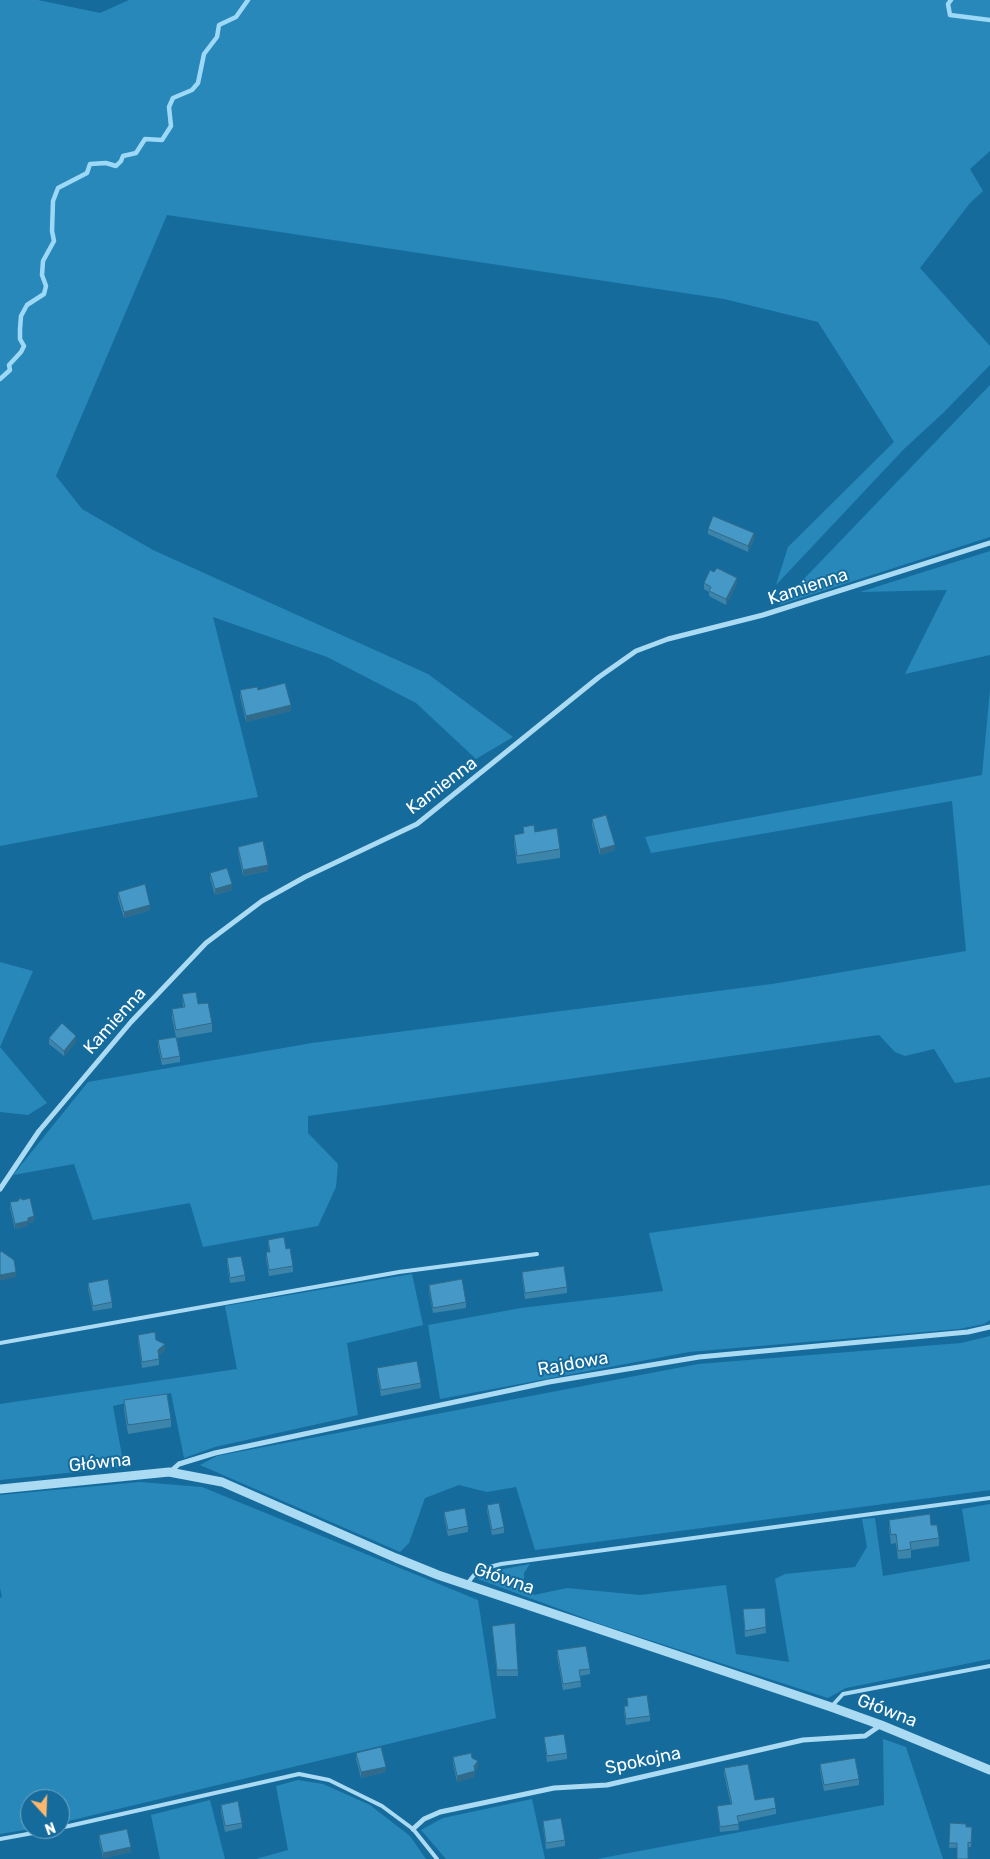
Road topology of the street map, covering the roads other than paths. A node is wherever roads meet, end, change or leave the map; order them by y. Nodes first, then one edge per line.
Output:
1 (990, 543) edge
2 (0, 1189) edge
3 (537, 1254) dead end
4 (990, 1327) edge
5 (0, 1343) edge
6 (169, 1472) junction
7 (0, 1489) edge
8 (990, 1498) edge
9 (467, 1584) junction
10 (990, 1666) edge
11 (832, 1707) junction
12 (881, 1725) junction
13 (990, 1770) edge
14 (70, 1826) edge
15 (412, 1829) junction
16 (20, 1835) edge
17 (0, 1839) edge
18 (437, 1859) edge

1 - 2 street, Kamienna
3 - 5 lane
4 - 6 street, Rajdowa
6 - 7 street, Główna
6 - 9 street, Główna
8 - 9 lane
9 - 11 street, Główna
10 - 11 lane
11 - 12 street, Główna
12 - 13 street, Główna
12 - 15 street, Spokojna
14 - 15 lane
15 - 18 lane
16 - 17 lane

